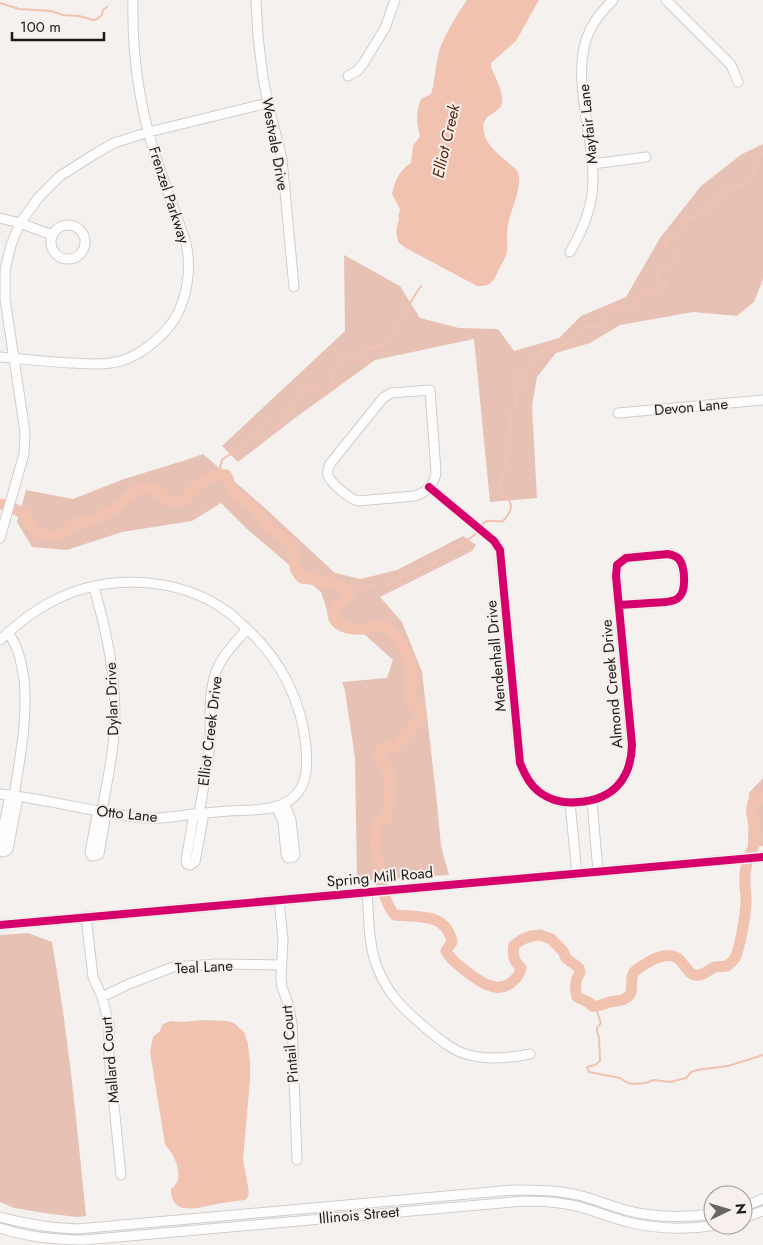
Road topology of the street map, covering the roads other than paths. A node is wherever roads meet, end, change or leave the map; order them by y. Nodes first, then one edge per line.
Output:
1 (133, 0) edge
2 (256, 0) edge
3 (395, 0) edge
4 (613, 0) edge
5 (666, 0) edge
6 (348, 76) dead end
7 (738, 82) dead end
8 (268, 103) junction
9 (149, 132) junction
10 (646, 157) dead end
11 (592, 164) junction
12 (0, 218) edge
13 (20, 223) junction
14 (52, 235) dead end
15 (570, 252) dead end
16 (294, 287) dead end
17 (0, 357) edge
18 (13, 358) junction
19 (763, 400) edge
20 (618, 413) dead end
21 (429, 487) junction
22 (0, 538) edge
23 (94, 586) junction
24 (618, 605) junction
25 (247, 629) junction
26 (8, 632) junction
27 (0, 640) edge
28 (0, 794) edge
29 (14, 796) junction
30 (592, 801) junction
31 (570, 803) junction
32 (280, 805) junction
33 (102, 812) junction
34 (199, 814) junction
35 (0, 845) edge
36 (0, 849) edge
37 (763, 857) edge
38 (598, 872) junction
39 (577, 874) junction
40 (367, 893) junction
41 (279, 900) junction
42 (86, 917) junction
43 (0, 925) edge
44 (281, 965) junction
45 (102, 997) junction
46 (530, 1054) dead end
47 (297, 1160) dead end
48 (121, 1174) dead end
49 (703, 1215) edge
50 (0, 1217) edge
51 (703, 1226) edge
52 (0, 1228) edge

1 - 9 street, Frenzel Parkway
2 - 8 street, Westvale Drive
3 - 6 street
4 - 11 street, Mayfair Lane
5 - 7 street
8 - 9 street
8 - 16 street, Westvale Drive
9 - 13 street
9 - 18 street, Frenzel Parkway
10 - 11 street
11 - 15 street, Mayfair Lane
12 - 13 street
13 - 14 street
13 - 18 street
17 - 18 street, Frenzel Parkway
18 - 22 street
19 - 20 street, Devon Lane
21 - 21 street
21 - 31 street, Mendenhall Drive
23 - 25 street
23 - 26 street
23 - 33 street, Dylan Drive
24 - 24 street, Almond Creek Drive
24 - 30 street, Almond Creek Drive
25 - 32 street
25 - 34 street, Elliot Creek Drive
26 - 27 street
26 - 29 street
28 - 29 street, Otto Lane
29 - 33 street, Otto Lane
29 - 35 street
29 - 36 street
30 - 31 street, Mendenhall Drive
30 - 38 street
31 - 39 street
32 - 32 street
32 - 34 street, Otto Lane
33 - 34 street, Otto Lane
37 - 38 street, Spring Mill Road
38 - 39 street, Spring Mill Road
39 - 40 street, Spring Mill Road
40 - 41 street, Spring Mill Road
40 - 46 street
41 - 42 street, Spring Mill Road
41 - 44 street, Pintail Court
42 - 43 street, Spring Mill Road
42 - 45 street, Mallard Court
44 - 45 street, Teal Lane
44 - 47 street, Pintail Court
45 - 48 street, Mallard Court
49 - 50 street, Illinois Street
51 - 52 street, Illinois Street

